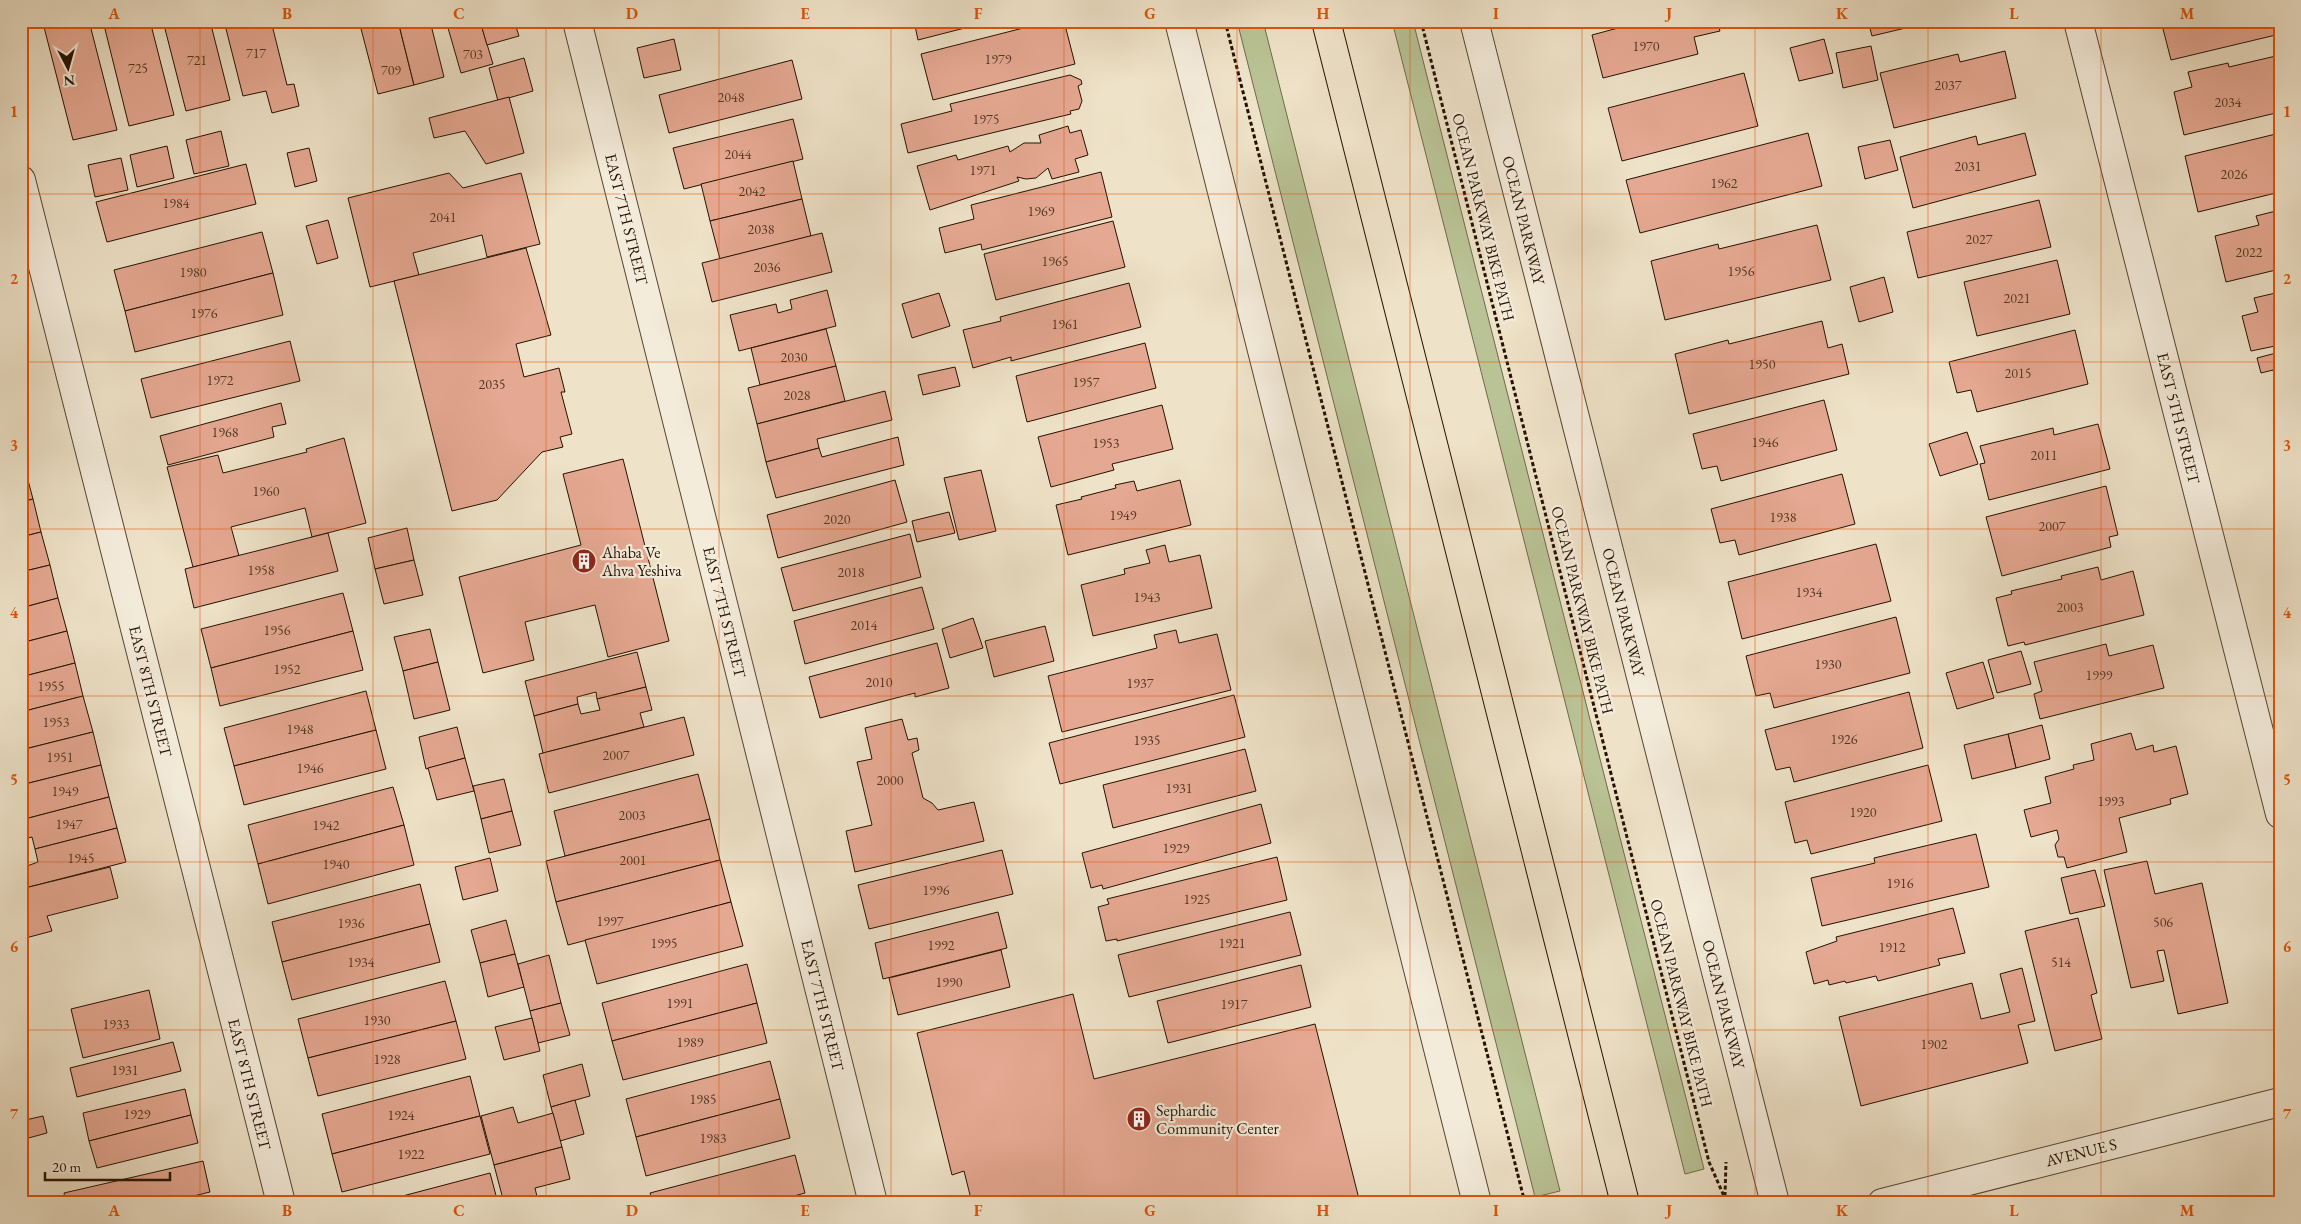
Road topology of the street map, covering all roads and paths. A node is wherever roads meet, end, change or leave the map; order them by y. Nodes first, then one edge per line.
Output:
1 (577, 21) edge
2 (1179, 21) edge
3 (1225, 21) edge
4 (1326, 21) edge
5 (1422, 21) edge
6 (1474, 21) edge
7 (2078, 21) edge
8 (21, 180) edge
9 (2280, 814) edge
10 (2280, 1102) edge
11 (281, 1203) edge
12 (873, 1203) edge
13 (1477, 1203) edge
14 (1525, 1203) edge
15 (1625, 1203) edge
16 (1726, 1203) edge
17 (1775, 1203) edge
18 (1882, 1203) edge

1 - 12 street, EAST 7TH STREET
2 - 13 street
3 - 14 path
4 - 15 main road
5 - 16 path, OCEAN PARKWAY BIKE PATH
6 - 17 street, OCEAN PARKWAY
7 - 9 street, EAST 5TH STREET
8 - 11 street, EAST 8TH STREET
10 - 18 street, AVENUE S

